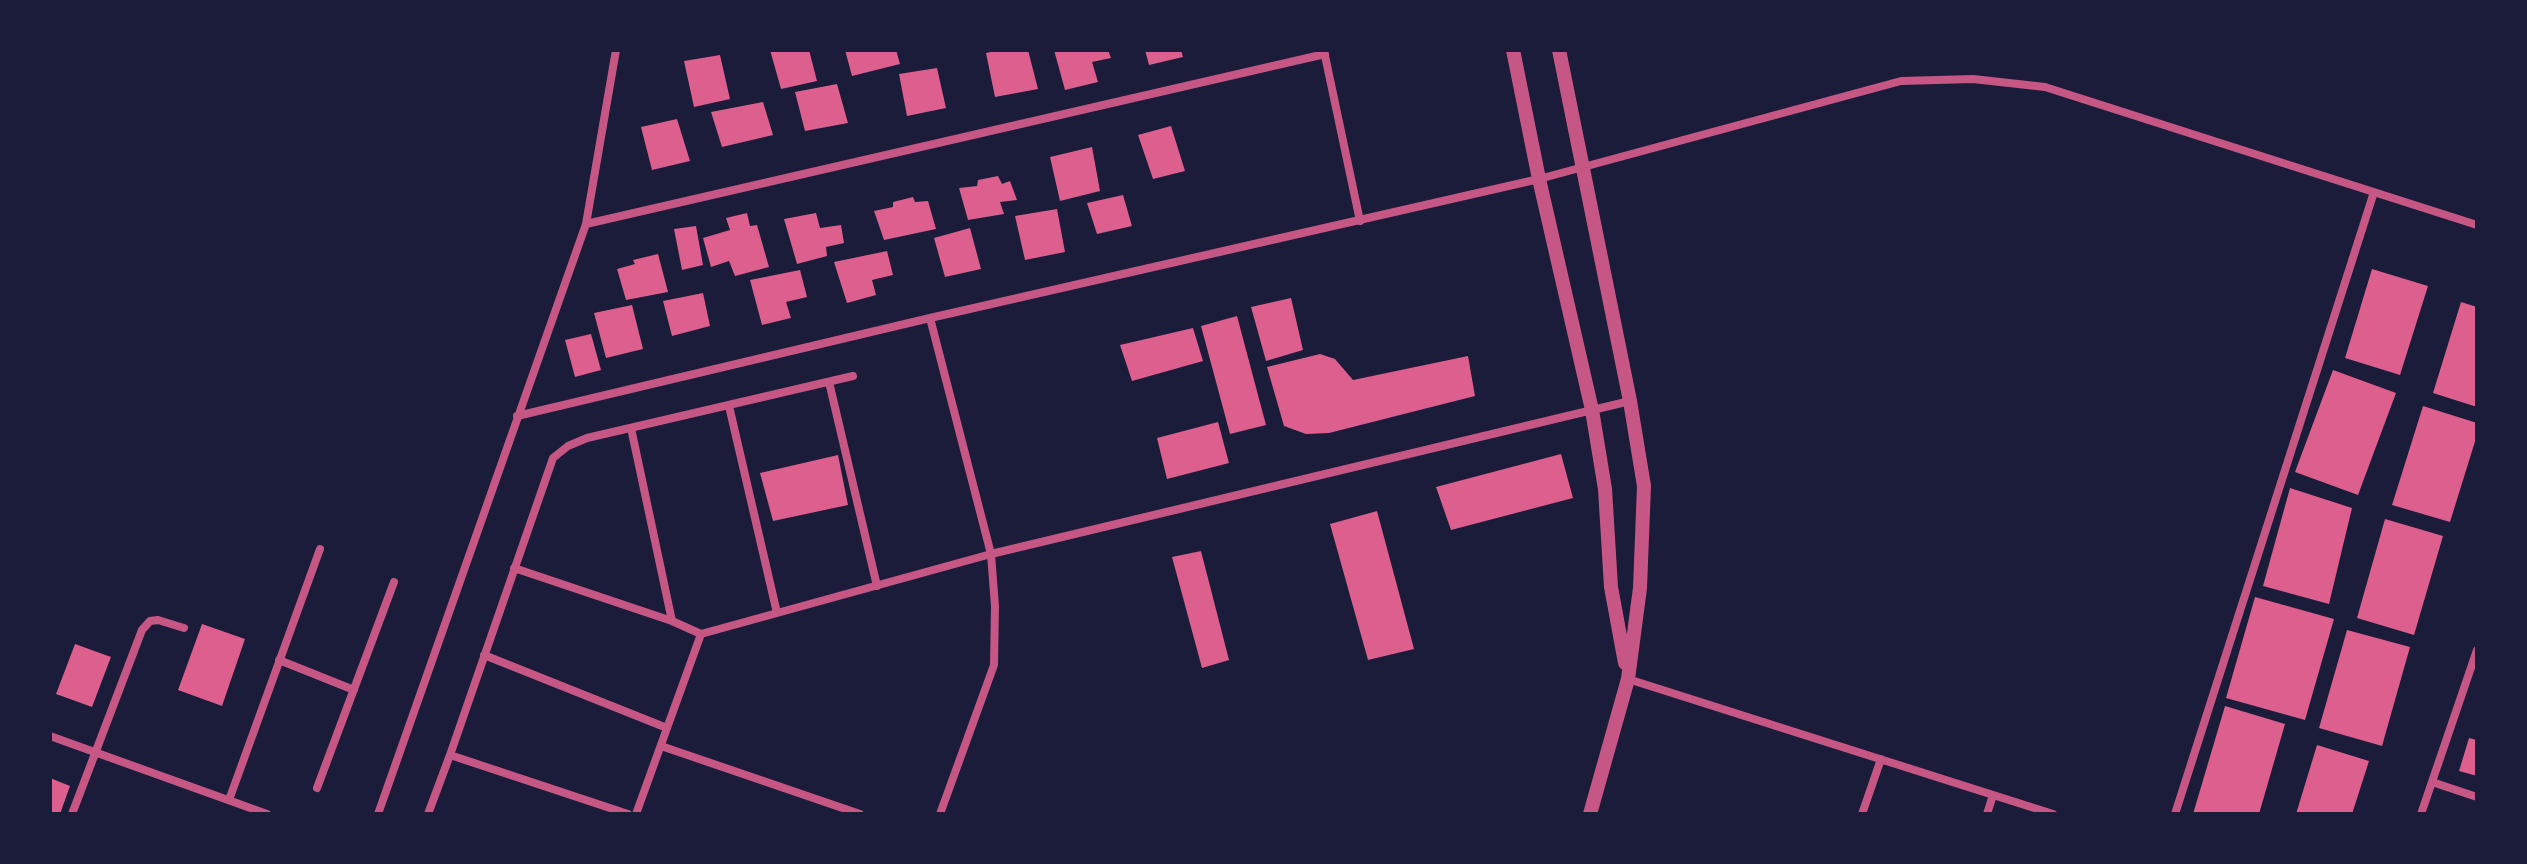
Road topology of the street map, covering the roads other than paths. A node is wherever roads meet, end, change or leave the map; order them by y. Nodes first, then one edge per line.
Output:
1 (616, 50) edge
2 (1513, 50) edge
3 (1559, 50) edge
4 (1325, 52) edge
5 (1580, 167) junction
6 (1539, 179) junction
7 (2374, 192) junction
8 (1360, 221) junction
9 (586, 224) junction
10 (2477, 225) edge
11 (930, 318) junction
12 (853, 376) dead end
13 (829, 382) junction
14 (1630, 401) junction
15 (729, 406) junction
16 (1592, 410) junction
17 (517, 416) junction
18 (631, 428) junction
19 (320, 549) dead end
20 (991, 554) junction
21 (514, 568) junction
22 (394, 582) dead end
23 (877, 586) junction
24 (777, 613) junction
25 (672, 621) junction
26 (184, 628) dead end
27 (701, 634) junction
28 (2477, 652) edge
29 (484, 655) junction
30 (279, 660) junction
31 (1628, 679) junction
32 (354, 690) junction
33 (667, 728) junction
34 (50, 736) edge
35 (661, 746) junction
36 (94, 752) junction
37 (450, 755) junction
38 (1881, 759) junction
39 (2432, 782) junction
40 (317, 788) dead end
41 (1993, 795) junction
42 (2477, 797) edge
43 (229, 800) junction
44 (72, 814) edge
45 (267, 814) edge
46 (378, 814) edge
47 (428, 814) edge
48 (628, 814) edge
49 (636, 814) edge
50 (860, 814) edge
51 (940, 814) edge
52 (1590, 814) edge
53 (1862, 814) edge
54 (1987, 814) edge
55 (2053, 814) edge
56 (2175, 814) edge
57 (2421, 814) edge

1 - 9 street
2 - 6 street
3 - 5 street
4 - 8 street
4 - 9 street
5 - 6 street
5 - 7 street
5 - 14 street
6 - 8 street
6 - 16 street
7 - 10 street
7 - 56 street
8 - 11 street
9 - 17 street
11 - 17 street
11 - 20 street
12 - 13 street
13 - 15 street
13 - 23 street
14 - 16 street
14 - 31 street
15 - 18 street
15 - 24 street
16 - 20 street
16 - 31 street
17 - 46 street
18 - 21 street
18 - 25 street
19 - 30 street
20 - 23 street
20 - 51 street
21 - 25 street
21 - 29 street
22 - 32 street
23 - 24 street
24 - 27 street
25 - 27 street
26 - 36 street
27 - 33 street
28 - 39 street
29 - 33 street
29 - 37 street
30 - 32 street
30 - 43 street
31 - 38 street
31 - 52 street
32 - 40 street
33 - 35 street
34 - 36 street
35 - 49 street
35 - 50 street
36 - 43 street
36 - 44 street
37 - 47 street
37 - 48 street
38 - 41 street
38 - 53 street
39 - 42 street
39 - 57 street
41 - 54 street
41 - 55 street
43 - 45 street

